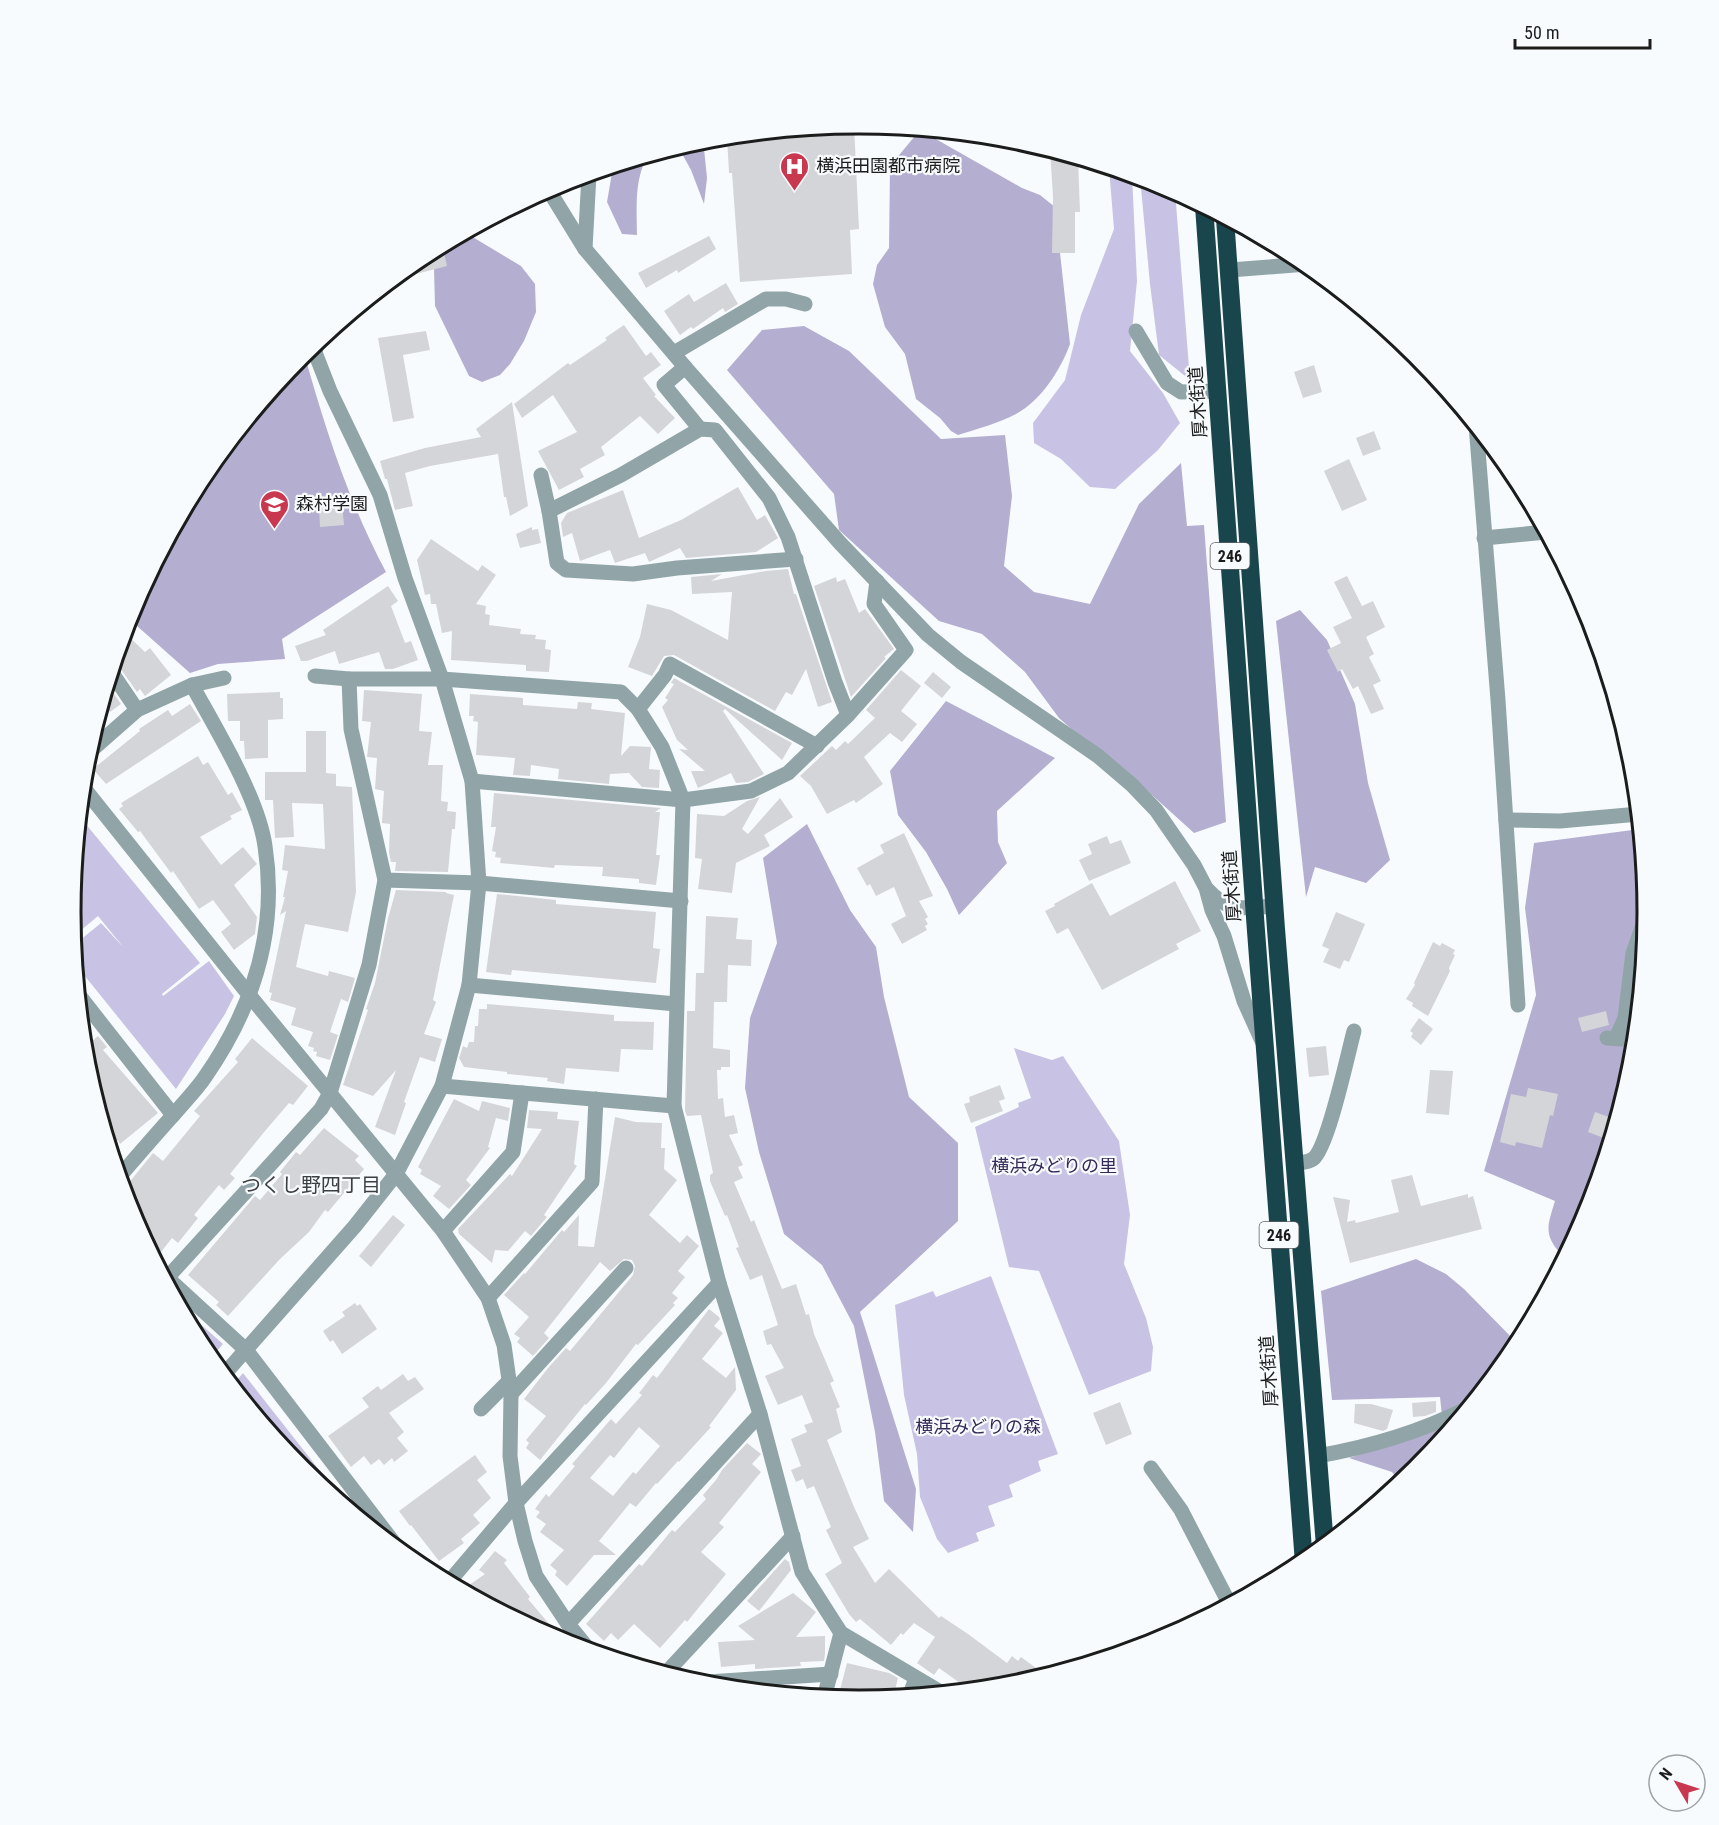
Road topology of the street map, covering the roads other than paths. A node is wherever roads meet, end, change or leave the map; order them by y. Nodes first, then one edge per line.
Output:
1 (589, 182) edge
2 (553, 197) edge
3 (1205, 214) edge
4 (1227, 226) edge
5 (585, 249) junction
6 (1292, 265) edge
7 (1230, 270) junction
8 (805, 304) dead end
9 (1136, 331) dead end
10 (674, 353) junction
11 (316, 355) edge
12 (685, 368) junction
13 (1218, 391) junction
14 (700, 429) junction
15 (1477, 439) edge
16 (541, 475) dead end
17 (549, 511) junction
18 (1539, 533) edge
19 (1484, 538) junction
20 (796, 559) junction
21 (877, 581) junction
22 (315, 676) dead end
23 (225, 678) dead end
24 (349, 679) junction
25 (442, 679) junction
26 (117, 680) edge
27 (192, 685) junction
28 (638, 709) junction
29 (137, 710) junction
30 (848, 715) junction
31 (101, 742) edge
32 (817, 746) junction
33 (472, 781) junction
34 (90, 796) edge
35 (683, 800) junction
36 (1631, 815) edge
37 (1506, 820) junction
38 (385, 880) junction
39 (479, 883) junction
40 (1206, 888) junction
41 (681, 901) junction
42 (1255, 906) junction
43 (1275, 906) junction
44 (1637, 942) edge
45 (469, 985) junction
46 (250, 996) junction
47 (676, 1004) junction
48 (1518, 1005) dead end
49 (87, 1006) edge
50 (1354, 1031) dead end
51 (1627, 1039) edge
52 (1265, 1050) junction
53 (442, 1086) junction
54 (330, 1093) junction
55 (522, 1093) junction
56 (596, 1099) junction
57 (674, 1106) junction
58 (173, 1115) junction
59 (1295, 1163) junction
60 (125, 1170) edge
61 (396, 1174) junction
62 (443, 1231) junction
63 (626, 1268) dead end
64 (169, 1272) edge
65 (719, 1283) junction
66 (177, 1287) edge
67 (488, 1299) junction
68 (246, 1350) junction
69 (229, 1369) edge
70 (510, 1388) junction
71 (481, 1409) dead end
72 (760, 1414) junction
73 (1453, 1416) edge
74 (1317, 1455) junction
75 (1151, 1468) dead end
76 (516, 1503) junction
77 (381, 1526) edge
78 (793, 1536) junction
79 (1324, 1536) edge
80 (1303, 1552) edge
81 (453, 1577) edge
82 (1227, 1599) edge
83 (568, 1624) junction
84 (841, 1633) junction
85 (580, 1639) edge
86 (671, 1667) edge
87 (831, 1674) junction
88 (916, 1678) junction
89 (735, 1680) edge
90 (931, 1687) edge
91 (912, 1689) edge
92 (826, 1690) edge

1 - 5 street
2 - 5 street
3 - 13 highway, 厚木街道 / 246
4 - 7 highway, 246
5 - 10 street
6 - 7 street
7 - 43 highway, 246
8 - 10 street
9 - 13 street
10 - 12 street
11 - 25 street
12 - 14 street
12 - 21 street
13 - 42 highway, 厚木街道 / 246
14 - 17 street
14 - 20 street
15 - 19 street
16 - 17 street
17 - 20 street
18 - 19 street
19 - 37 street
20 - 30 street
21 - 30 street
21 - 40 street
22 - 24 street
23 - 27 street
24 - 25 street
24 - 38 street
25 - 28 street
25 - 33 street
26 - 29 street
27 - 29 street
27 - 46 street
28 - 32 street
28 - 35 street
29 - 31 street
30 - 32 street
32 - 35 street
33 - 35 street
33 - 39 street
34 - 46 street
35 - 41 street
36 - 37 street
37 - 48 street
38 - 39 street
38 - 54 street
39 - 41 street
39 - 45 street
40 - 42 street
40 - 52 street
41 - 47 street
42 - 43 street
42 - 52 highway, 厚木街道 / 246
43 - 59 highway, 246
44 - 51 street
45 - 47 street
45 - 53 street
46 - 54 street
46 - 58 street
47 - 57 street
49 - 58 street
50 - 59 street
52 - 80 highway, 厚木街道 / 246
53 - 55 street
53 - 61 street
54 - 61 street
54 - 64 street
55 - 56 street
55 - 62 street
56 - 57 street
56 - 67 street
57 - 65 street
58 - 60 street
59 - 74 highway, 246
61 - 62 street
61 - 68 street
62 - 67 street
63 - 70 street
65 - 72 street
65 - 76 street
66 - 68 street
67 - 70 street
68 - 69 street
68 - 77 street
70 - 71 street
70 - 76 street
72 - 78 street
72 - 83 street
73 - 74 street
74 - 79 highway, 246
75 - 82 street
76 - 81 street
76 - 83 street
78 - 84 street
78 - 86 street
83 - 85 street
84 - 87 street
84 - 88 street
87 - 89 street
87 - 92 street
88 - 90 street
88 - 91 street

